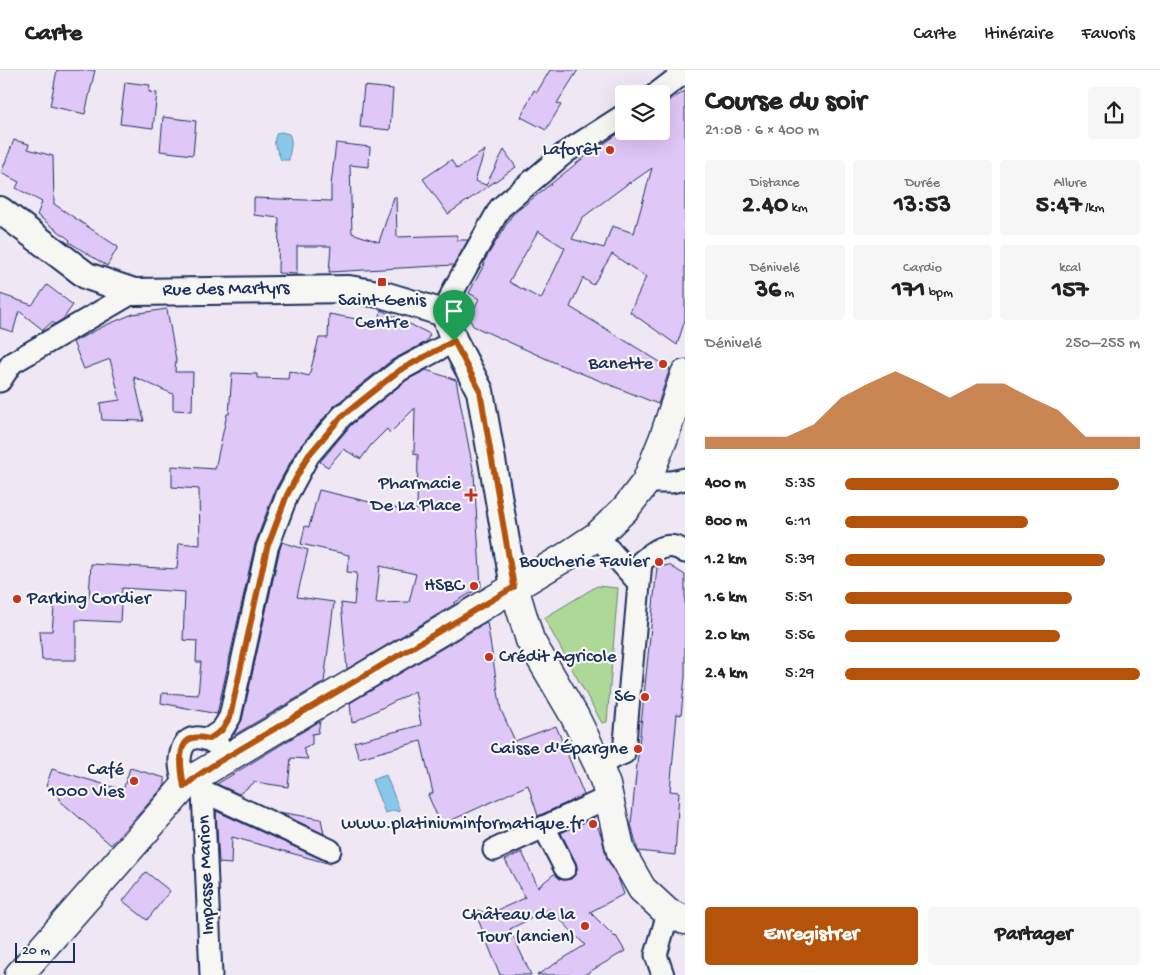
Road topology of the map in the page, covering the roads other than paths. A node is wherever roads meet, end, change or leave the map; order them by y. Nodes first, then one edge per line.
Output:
1 (678, 74) edge
2 (666, 85) edge
3 (615, 121) edge
4 (0, 210) edge
5 (134, 292) junction
6 (444, 313) junction
7 (454, 341) junction
8 (685, 374) edge
9 (0, 381) edge
10 (685, 479) edge
11 (646, 482) junction
12 (597, 536) junction
13 (685, 552) edge
14 (638, 582) junction
15 (514, 587) junction
16 (219, 747) junction
17 (598, 764) junction
18 (195, 785) junction
19 (609, 797) junction
20 (544, 826) junction
21 (330, 850) dead end
22 (494, 850) dead end
23 (565, 868) dead end
24 (677, 916) edge
25 (19, 975) edge
26 (211, 975) edge
27 (663, 975) edge

1 - 2 street
3 - 6 street
4 - 5 street, Rue des Martyrs
5 - 6 street, Rue des Martyrs
5 - 9 street
6 - 7 street
7 - 15 street
7 - 16 street
8 - 11 main road
10 - 11 street
11 - 12 main road
12 - 14 street
12 - 15 main road
13 - 14 street
14 - 17 street
15 - 16 main road
15 - 17 main road
16 - 18 main road
17 - 19 main road
18 - 21 street
18 - 25 main road
18 - 26 street, Impasse Marion
19 - 20 street
19 - 24 main road
20 - 22 street
20 - 23 street
24 - 27 street

